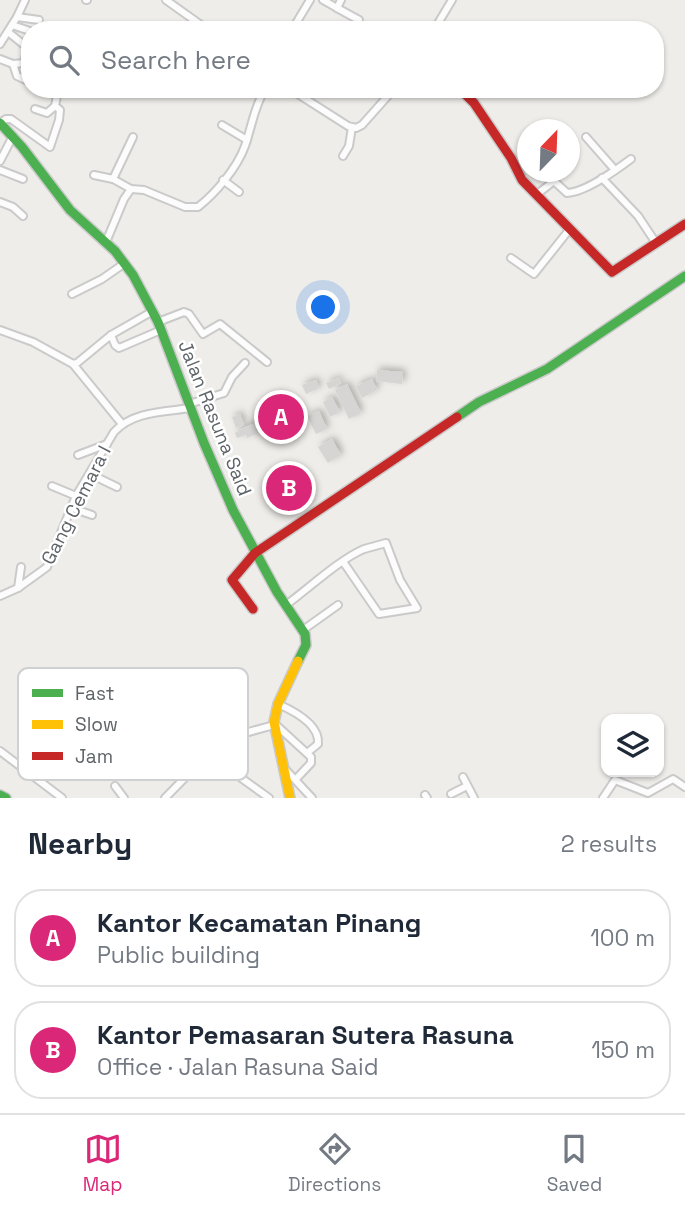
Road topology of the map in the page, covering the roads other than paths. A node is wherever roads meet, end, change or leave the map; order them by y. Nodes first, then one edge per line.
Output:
1 (25, 0) edge
2 (166, 0) edge
3 (310, 0) edge
4 (323, 0) edge
5 (341, 0) edge
6 (452, 0) edge
7 (337, 8) junction
8 (17, 17) junction
9 (40, 20) dead end
10 (195, 21) edge
11 (297, 21) edge
12 (359, 21) edge
13 (439, 21) edge
14 (12, 25) junction
15 (21, 28) edge
16 (8, 32) junction
17 (21, 43) edge
18 (0, 44) edge
19 (0, 58) edge
20 (21, 63) edge
21 (13, 64) junction
22 (21, 78) edge
23 (57, 98) edge
24 (260, 98) edge
25 (304, 98) edge
26 (386, 98) edge
27 (469, 98) edge
28 (55, 106) junction
29 (35, 109) dead end
30 (0, 123) edge
31 (222, 125) dead end
32 (352, 127) junction
33 (13, 136) junction
34 (133, 137) dead end
35 (586, 137) dead end
36 (247, 139) junction
37 (343, 156) dead end
38 (631, 159) dead end
39 (0, 161) edge
40 (0, 170) edge
41 (615, 170) junction
42 (94, 175) dead end
43 (602, 178) junction
44 (23, 179) dead end
45 (113, 179) junction
46 (223, 180) junction
47 (131, 189) junction
48 (239, 192) dead end
49 (536, 195) junction
50 (0, 202) edge
51 (23, 216) dead end
52 (685, 224) edge
53 (569, 230) junction
54 (106, 242) junction
55 (656, 243) junction
56 (511, 258) dead end
57 (125, 263) junction
58 (685, 276) edge
59 (72, 294) dead end
60 (153, 311) junction
61 (160, 326) junction
62 (0, 330) edge
63 (111, 335) junction
64 (267, 362) dead end
65 (245, 363) dead end
66 (73, 364) junction
67 (190, 406) junction
68 (122, 424) junction
69 (107, 444) junction
70 (78, 455) dead end
71 (90, 474) junction
72 (52, 486) dead end
73 (117, 487) dead end
74 (76, 496) junction
75 (72, 508) junction
76 (92, 515) dead end
77 (255, 553) junction
78 (344, 563) junction
79 (21, 567) dead end
80 (18, 588) junction
81 (0, 596) edge
82 (286, 605) junction
83 (338, 605) dead end
84 (253, 609) dead end
85 (303, 630) junction
86 (278, 704) junction
87 (274, 724) junction
88 (248, 732) edge
89 (0, 751) edge
90 (307, 753) junction
91 (18, 765) edge
92 (283, 768) junction
93 (463, 777) dead end
94 (296, 779) junction
95 (38, 780) edge
96 (183, 780) edge
97 (244, 780) edge
98 (115, 786) dead end
99 (467, 786) junction
100 (685, 787) edge
101 (451, 794) dead end
102 (0, 795) edge
103 (6, 798) edge
104 (62, 798) edge
105 (124, 798) edge
106 (165, 798) edge
107 (270, 798) edge
108 (290, 798) edge
109 (312, 798) edge
110 (474, 798) edge
111 (603, 798) edge

1 - 8 street
2 - 10 street
3 - 11 street
4 - 7 street
5 - 7 street
6 - 13 street
7 - 12 street
8 - 9 street
8 - 14 street
14 - 15 street
14 - 16 street
16 - 17 street
16 - 18 street
19 - 21 street
20 - 21 street
21 - 22 street
23 - 28 street
24 - 36 street
25 - 32 street
26 - 32 street
27 - 49 main road
28 - 29 street
28 - 30 street
30 - 33 main road, Jalan Rasuna Said
31 - 36 street
32 - 37 street
33 - 39 street
33 - 54 main road, Jalan Rasuna Said
34 - 45 street
35 - 41 street
36 - 46 street
38 - 41 street
40 - 44 street
41 - 43 street
42 - 45 street
43 - 49 street
43 - 55 street
45 - 47 street
46 - 47 street
46 - 48 street
47 - 54 street
49 - 53 main road
50 - 51 street
52 - 55 main road
53 - 55 main road
53 - 56 street
54 - 57 main road, Jalan Rasuna Said
57 - 59 street
57 - 60 main road, Jalan Rasuna Said
58 - 77 main road
60 - 61 main road, Jalan Rasuna Said
60 - 63 street
61 - 63 street
61 - 64 street
61 - 67 main road, Jalan Rasuna Said
62 - 66 street
63 - 66 street
65 - 67 street, Gang Cemara I
66 - 68 street
67 - 68 street, Gang Cemara I
67 - 77 main road, Jalan Rasuna Said
68 - 69 street, Gang Cemara I
69 - 70 street
69 - 71 street, Gang Cemara I
71 - 73 street
71 - 74 street, Gang Cemara I
72 - 74 street
74 - 75 street, Gang Cemara I
75 - 76 street
75 - 80 street, Gang Cemara I
77 - 82 main road, Jalan Rasuna Said
77 - 84 main road
78 - 78 street
78 - 82 street
79 - 80 street
80 - 81 street, Gang Cemara I
82 - 85 main road, Jalan Rasuna Said
83 - 85 street
85 - 86 main road
86 - 87 main road
86 - 90 street
87 - 88 street
87 - 90 street
87 - 92 main road
89 - 91 street
90 - 94 street
92 - 94 street
92 - 108 main road
93 - 99 street
94 - 109 street
95 - 104 street
96 - 106 street
97 - 107 street
98 - 105 street
99 - 101 street
99 - 110 street
100 - 111 street
102 - 103 main road

